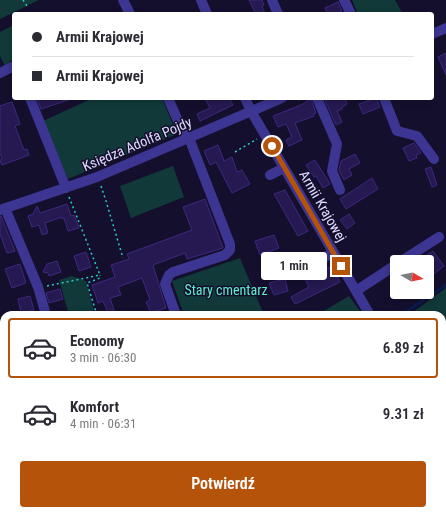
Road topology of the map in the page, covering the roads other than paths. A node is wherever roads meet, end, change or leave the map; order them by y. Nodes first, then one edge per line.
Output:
1 (123, 0) edge
2 (201, 0) edge
3 (272, 0) edge
4 (344, 0) edge
5 (129, 12) edge
6 (206, 12) edge
7 (277, 12) edge
8 (350, 12) edge
9 (446, 28) edge
10 (434, 33) edge
11 (12, 67) edge
12 (0, 73) edge
13 (31, 100) edge
14 (169, 100) edge
15 (246, 100) edge
16 (277, 100) edge
17 (317, 100) edge
18 (385, 100) edge
19 (251, 111) junction
20 (188, 138) junction
21 (434, 159) dead end
22 (284, 168) junction
23 (270, 175) dead end
24 (66, 188) junction
25 (340, 190) dead end
26 (2, 209) edge
27 (439, 237) dead end
28 (334, 253) junction
29 (411, 255) edge
30 (314, 262) dead end
31 (390, 269) edge
32 (356, 291) junction
33 (45, 311) edge
34 (175, 311) edge
35 (368, 311) edge

1 - 5 street
2 - 6 street
3 - 7 street
4 - 8 street
9 - 10 street
11 - 12 street
13 - 24 street
14 - 20 street
15 - 19 street, Armii Krajowej
16 - 19 street, Księdza Adolfa Pojdy
17 - 25 street
18 - 21 street
19 - 20 street, Księdza Adolfa Pojdy
19 - 22 street, Armii Krajowej
20 - 24 street, Księdza Adolfa Pojdy
20 - 34 street
22 - 23 street
22 - 28 street, Armii Krajowej
24 - 26 street, Księdza Adolfa Pojdy
26 - 33 street
27 - 29 street
28 - 30 street
28 - 32 street, Armii Krajowej
31 - 32 street
32 - 35 street, Armii Krajowej

